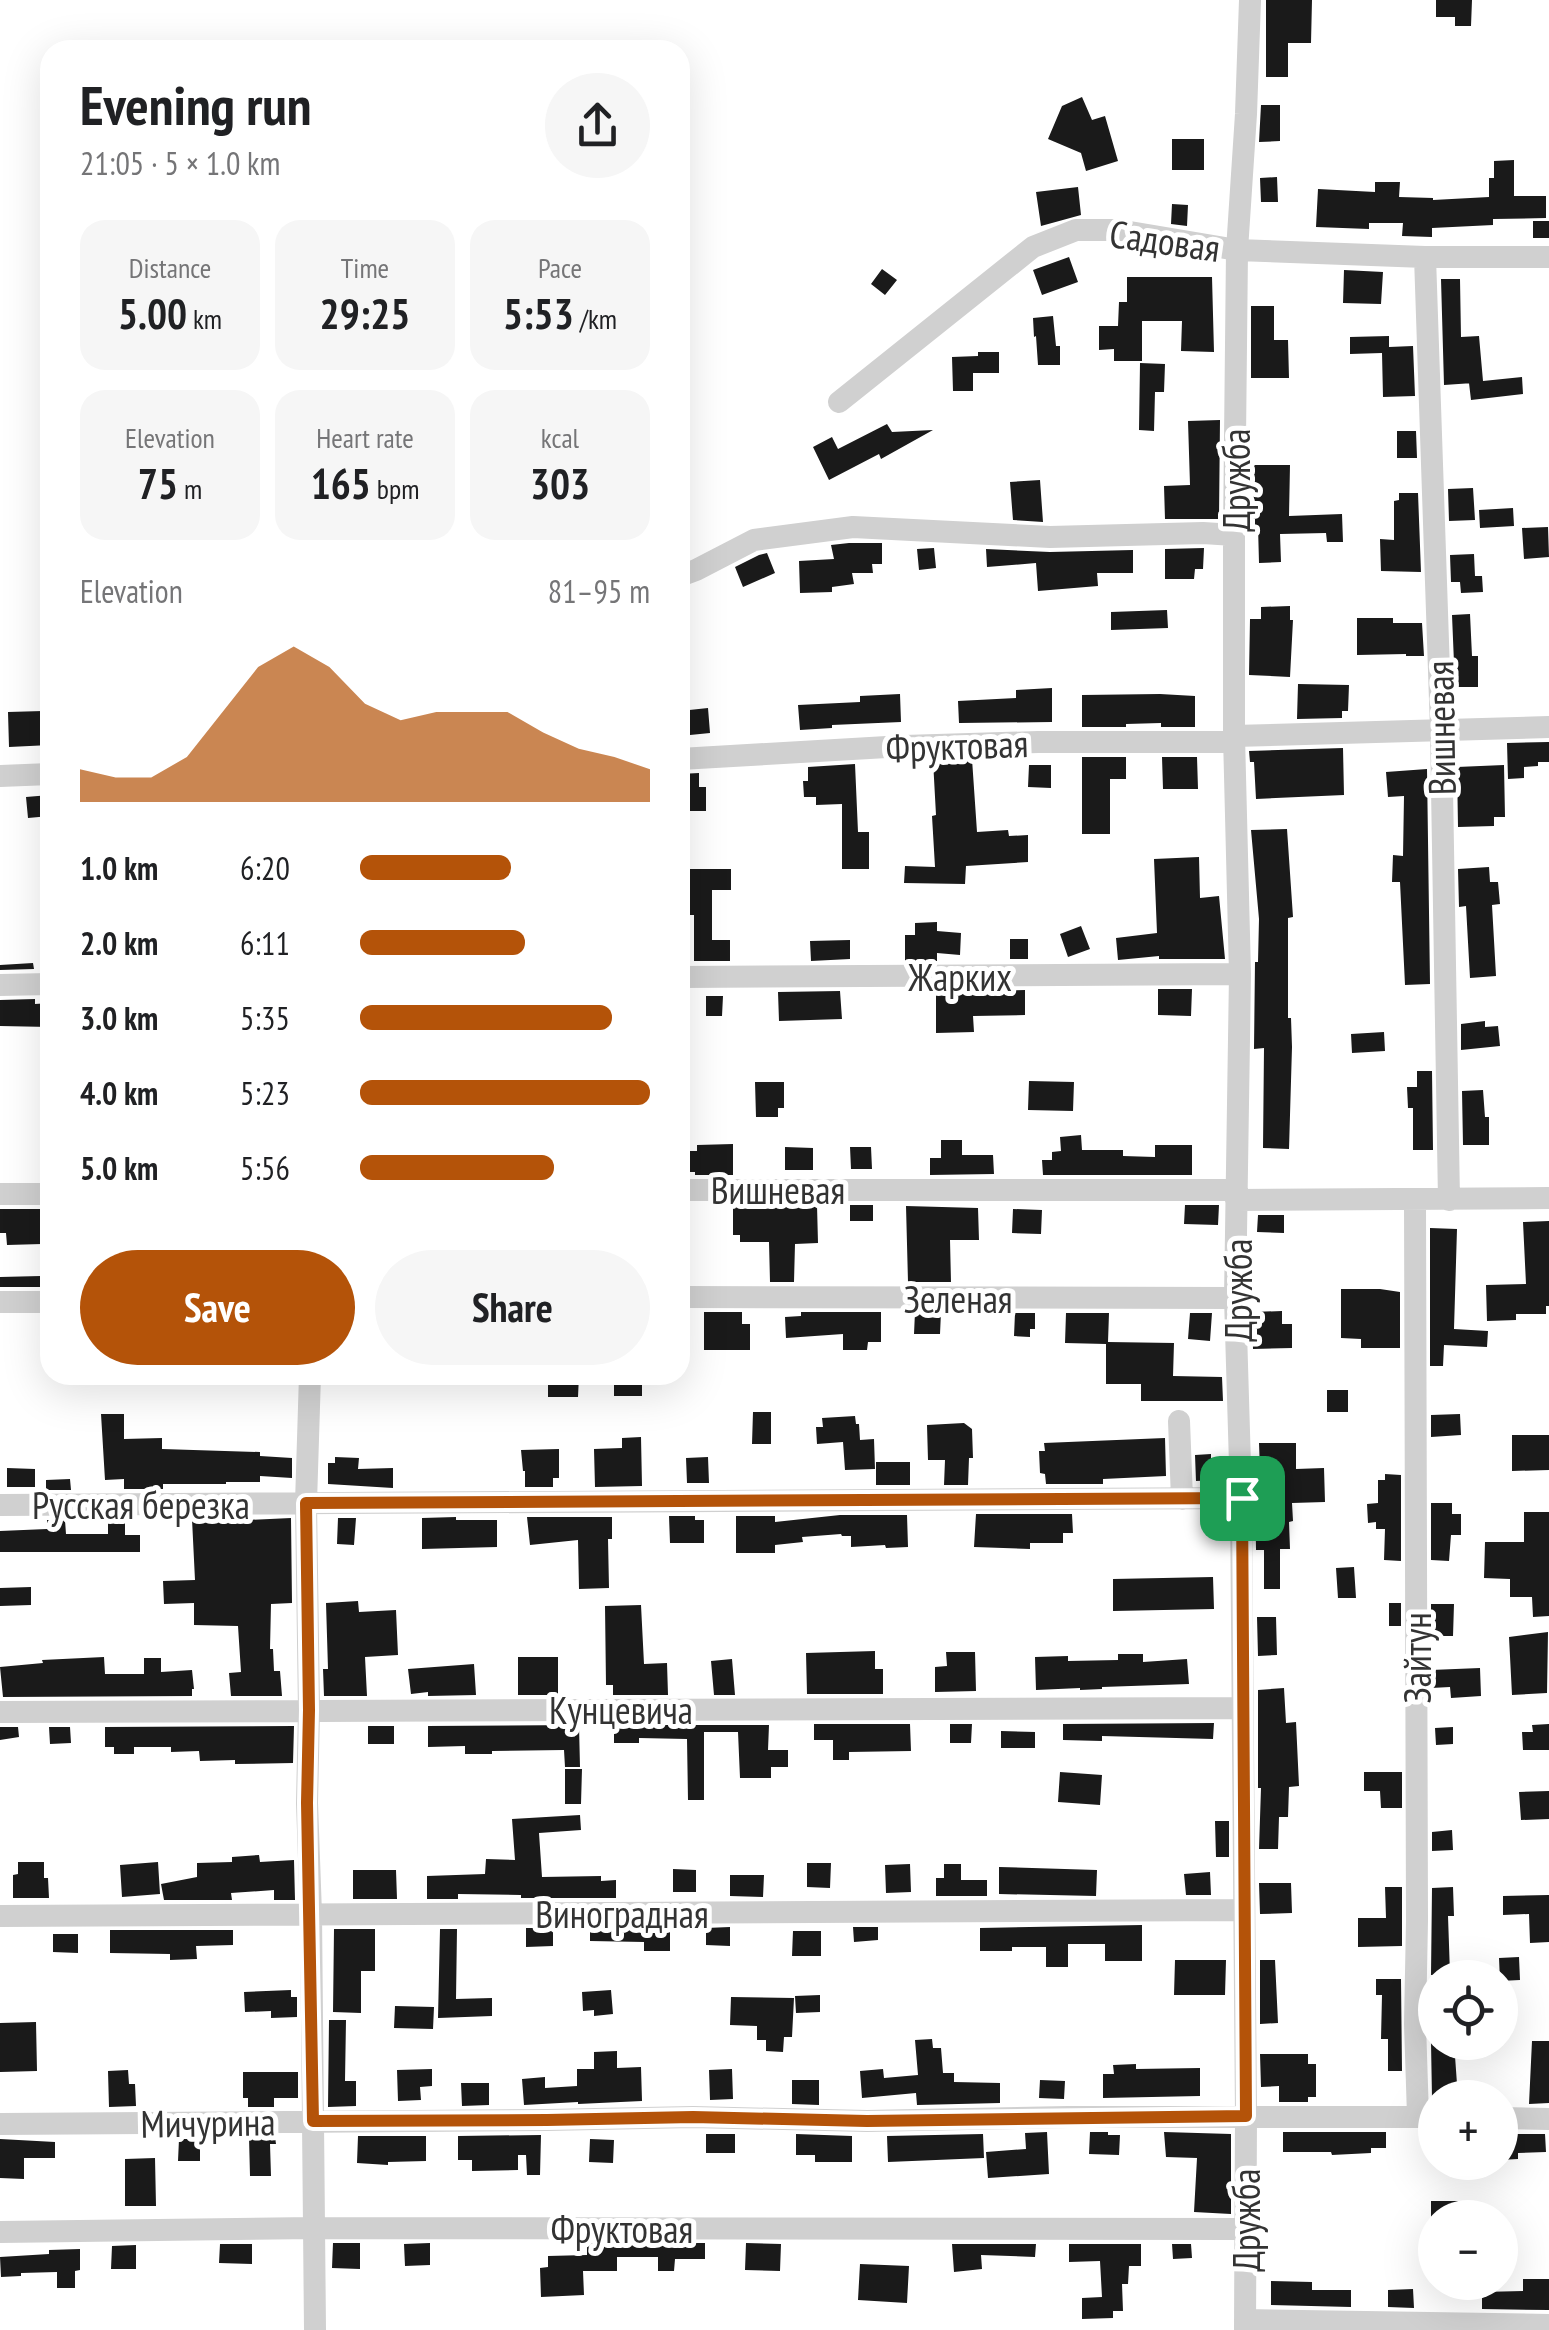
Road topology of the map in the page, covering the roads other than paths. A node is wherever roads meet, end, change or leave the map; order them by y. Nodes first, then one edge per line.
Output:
1 (1250, 0) edge
2 (1236, 250) junction
3 (1549, 256) edge
4 (1424, 258) junction
5 (840, 402) dead end
6 (1234, 536) junction
7 (690, 572) edge
8 (1549, 727) edge
9 (1441, 730) junction
10 (1234, 739) junction
11 (690, 758) edge
12 (40, 774) edge
13 (0, 776) edge
14 (1240, 974) junction
15 (690, 977) edge
16 (40, 984) edge
17 (0, 985) edge
18 (690, 1190) edge
19 (0, 1194) edge
20 (40, 1194) edge
21 (1236, 1195) junction
22 (1549, 1198) edge
23 (1415, 1200) junction
24 (1449, 1200) junction
25 (690, 1297) edge
26 (1235, 1298) junction
27 (0, 1302) edge
28 (40, 1302) edge
29 (310, 1385) edge
30 (1179, 1421) dead end
31 (1242, 1498) junction
32 (1182, 1499) junction
33 (306, 1503) junction
34 (0, 1505) edge
35 (1242, 1708) junction
36 (309, 1710) junction
37 (0, 1712) edge
38 (1243, 1910) junction
39 (311, 1914) junction
40 (0, 1916) edge
41 (1422, 2080) edge
42 (1246, 2116) junction
43 (1418, 2117) edge
44 (1518, 2118) edge
45 (1549, 2119) edge
46 (313, 2121) junction
47 (0, 2124) edge
48 (313, 2228) junction
49 (1244, 2229) junction
50 (0, 2232) edge
51 (1245, 2325) edge
52 (1549, 2325) edge
53 (315, 2330) edge

1 - 2 street, Дружба
2 - 4 street, Садовая
2 - 5 street, Садовая
2 - 6 street, Дружба
3 - 4 street, Садовая
4 - 9 street, Вишневая
6 - 7 street
6 - 10 street, Дружба
8 - 9 street, Фруктовая
9 - 10 street, Фруктовая
9 - 24 street, Вишневая
10 - 11 street, Фруктовая
10 - 14 street, Дружба
12 - 13 street
14 - 15 street, Жарких
14 - 21 street, Дружба
16 - 17 street
18 - 21 street, Вишневая
19 - 20 street
21 - 23 street, Вишневая
21 - 26 street, Дружба
22 - 24 street, Вишневая
23 - 24 street, Вишневая
23 - 41 street, Зайтун
25 - 26 street, Зеленая
26 - 31 street, Дружба
27 - 28 street
29 - 33 street
30 - 32 street
31 - 32 street, Русская березка
31 - 35 street, Дружба
32 - 33 street, Русская березка
33 - 34 street, Русская березка
33 - 36 street
35 - 36 street, Кунцевича
35 - 38 street, Дружба
36 - 37 street, Кунцевича
36 - 39 street
38 - 39 street, Виноградная
38 - 42 street, Дружба
39 - 40 street, Виноградная
39 - 46 street
42 - 43 street, Мичурина
42 - 46 street, Мичурина
42 - 49 street, Дружба
44 - 45 street
46 - 47 street, Мичурина
46 - 48 street
48 - 49 street, Фруктовая
48 - 50 street, Фруктовая
48 - 53 street
49 - 51 street, Дружба
51 - 52 street

